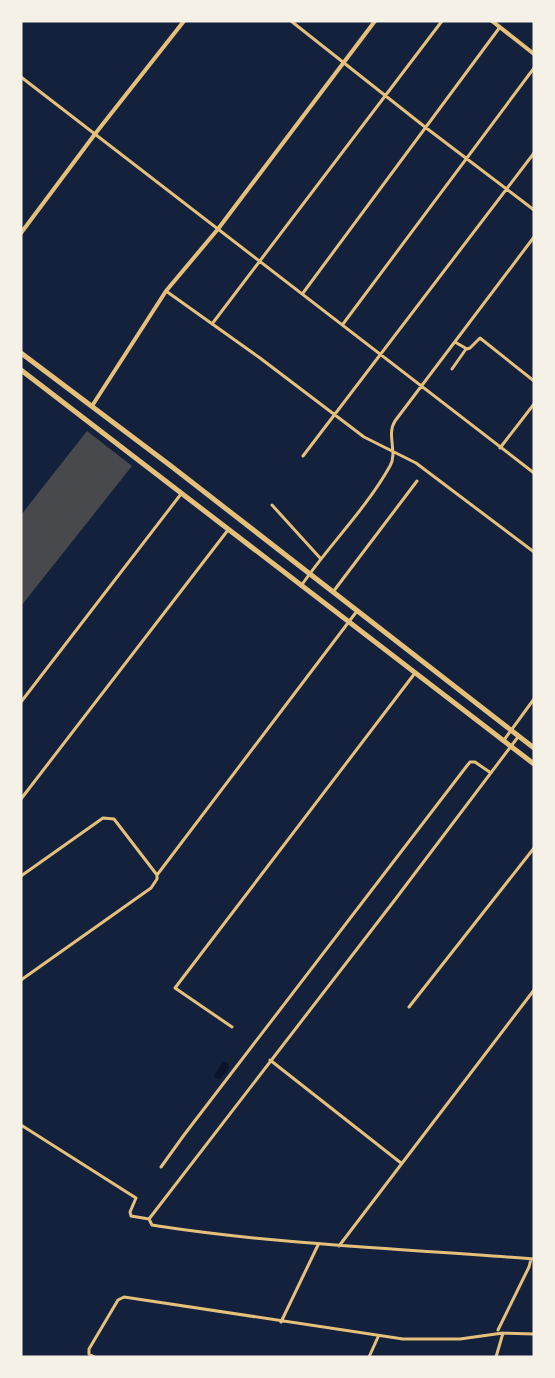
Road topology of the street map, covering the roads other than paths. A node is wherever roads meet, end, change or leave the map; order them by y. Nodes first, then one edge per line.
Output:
1 (184, 21) edge
2 (291, 21) edge
3 (375, 21) edge
4 (442, 21) edge
5 (492, 21) edge
6 (500, 27) junction
7 (534, 54) edge
8 (345, 62) junction
9 (534, 68) edge
10 (21, 77) edge
11 (386, 96) junction
12 (425, 127) junction
13 (95, 134) junction
14 (534, 153) edge
15 (466, 158) junction
16 (507, 189) junction
17 (534, 210) edge
18 (218, 229) junction
19 (21, 233) edge
20 (534, 237) edge
21 (260, 261) junction
22 (166, 291) junction
23 (303, 293) junction
24 (212, 324) junction
25 (342, 324) junction
26 (455, 342) junction
27 (467, 349) junction
28 (21, 353) edge
29 (380, 354) junction
30 (452, 369) dead end
31 (21, 370) edge
32 (534, 381) edge
33 (421, 386) junction
34 (534, 404) edge
35 (91, 406) junction
36 (334, 415) junction
37 (500, 448) junction
38 (393, 452) junction
39 (303, 456) dead end
40 (534, 473) edge
41 (417, 481) dead end
42 (182, 492) junction
43 (272, 505) dead end
44 (229, 529) junction
45 (534, 552) edge
46 (321, 559) junction
47 (309, 574) junction
48 (301, 586) junction
49 (333, 592) junction
50 (357, 611) junction
51 (350, 623) junction
52 (415, 673) junction
53 (534, 699) edge
54 (21, 702) edge
55 (511, 730) junction
56 (518, 737) junction
57 (504, 740) junction
58 (512, 747) junction
59 (534, 748) edge
60 (534, 764) edge
61 (491, 773) junction
62 (21, 799) edge
63 (534, 848) edge
64 (157, 875) junction
65 (21, 876) edge
66 (21, 980) edge
67 (534, 990) edge
68 (409, 1007) dead end
69 (232, 1027) dead end
70 (270, 1060) junction
71 (21, 1125) edge
72 (401, 1163) junction
73 (161, 1167) dead end
74 (149, 1219) junction
75 (318, 1244) junction
76 (338, 1247) junction
77 (532, 1259) edge
78 (281, 1322) junction
79 (498, 1330) dead end
80 (503, 1333) junction
81 (534, 1334) edge
82 (378, 1337) junction
83 (94, 1357) edge
84 (369, 1357) edge
85 (496, 1357) edge

1 - 13 street
2 - 8 street
3 - 8 street
4 - 11 street
5 - 6 street
6 - 7 street
6 - 12 street
8 - 11 street
8 - 18 street
9 - 15 street
10 - 13 street
11 - 12 street
11 - 21 street
12 - 15 street
12 - 23 street
13 - 18 street
13 - 19 street
14 - 16 street
15 - 16 street
15 - 25 street
16 - 17 street
16 - 29 street
18 - 21 street
18 - 22 street
20 - 26 street
21 - 23 street
21 - 24 street
22 - 24 street
22 - 35 street
23 - 25 street
24 - 36 street
25 - 29 street
26 - 27 street
26 - 33 street
27 - 30 street
27 - 32 street
28 - 35 highway
29 - 33 street
29 - 36 street
31 - 42 highway
33 - 37 street
33 - 38 street
34 - 37 street
35 - 47 highway
36 - 38 street
36 - 39 street
37 - 40 street
38 - 45 street
38 - 46 street
41 - 49 street
42 - 44 highway
42 - 54 street
43 - 46 street
44 - 48 highway
44 - 62 street
46 - 47 street
47 - 48 street
47 - 49 highway
48 - 51 highway
49 - 50 highway
50 - 51 street
50 - 55 highway
51 - 52 highway
51 - 64 street
52 - 57 highway
52 - 69 street
53 - 55 street
55 - 56 highway
55 - 57 street
56 - 58 street
56 - 59 highway
57 - 58 highway
58 - 60 highway
58 - 61 street
61 - 70 street
61 - 73 street
63 - 68 street
64 - 65 street
64 - 66 street
67 - 72 street
70 - 72 street
70 - 74 street
71 - 74 street
72 - 76 street
74 - 75 street
75 - 76 street
75 - 78 street
76 - 77 street
77 - 79 street
78 - 82 street
78 - 83 street
80 - 81 street
80 - 82 street
80 - 85 street
82 - 84 street

